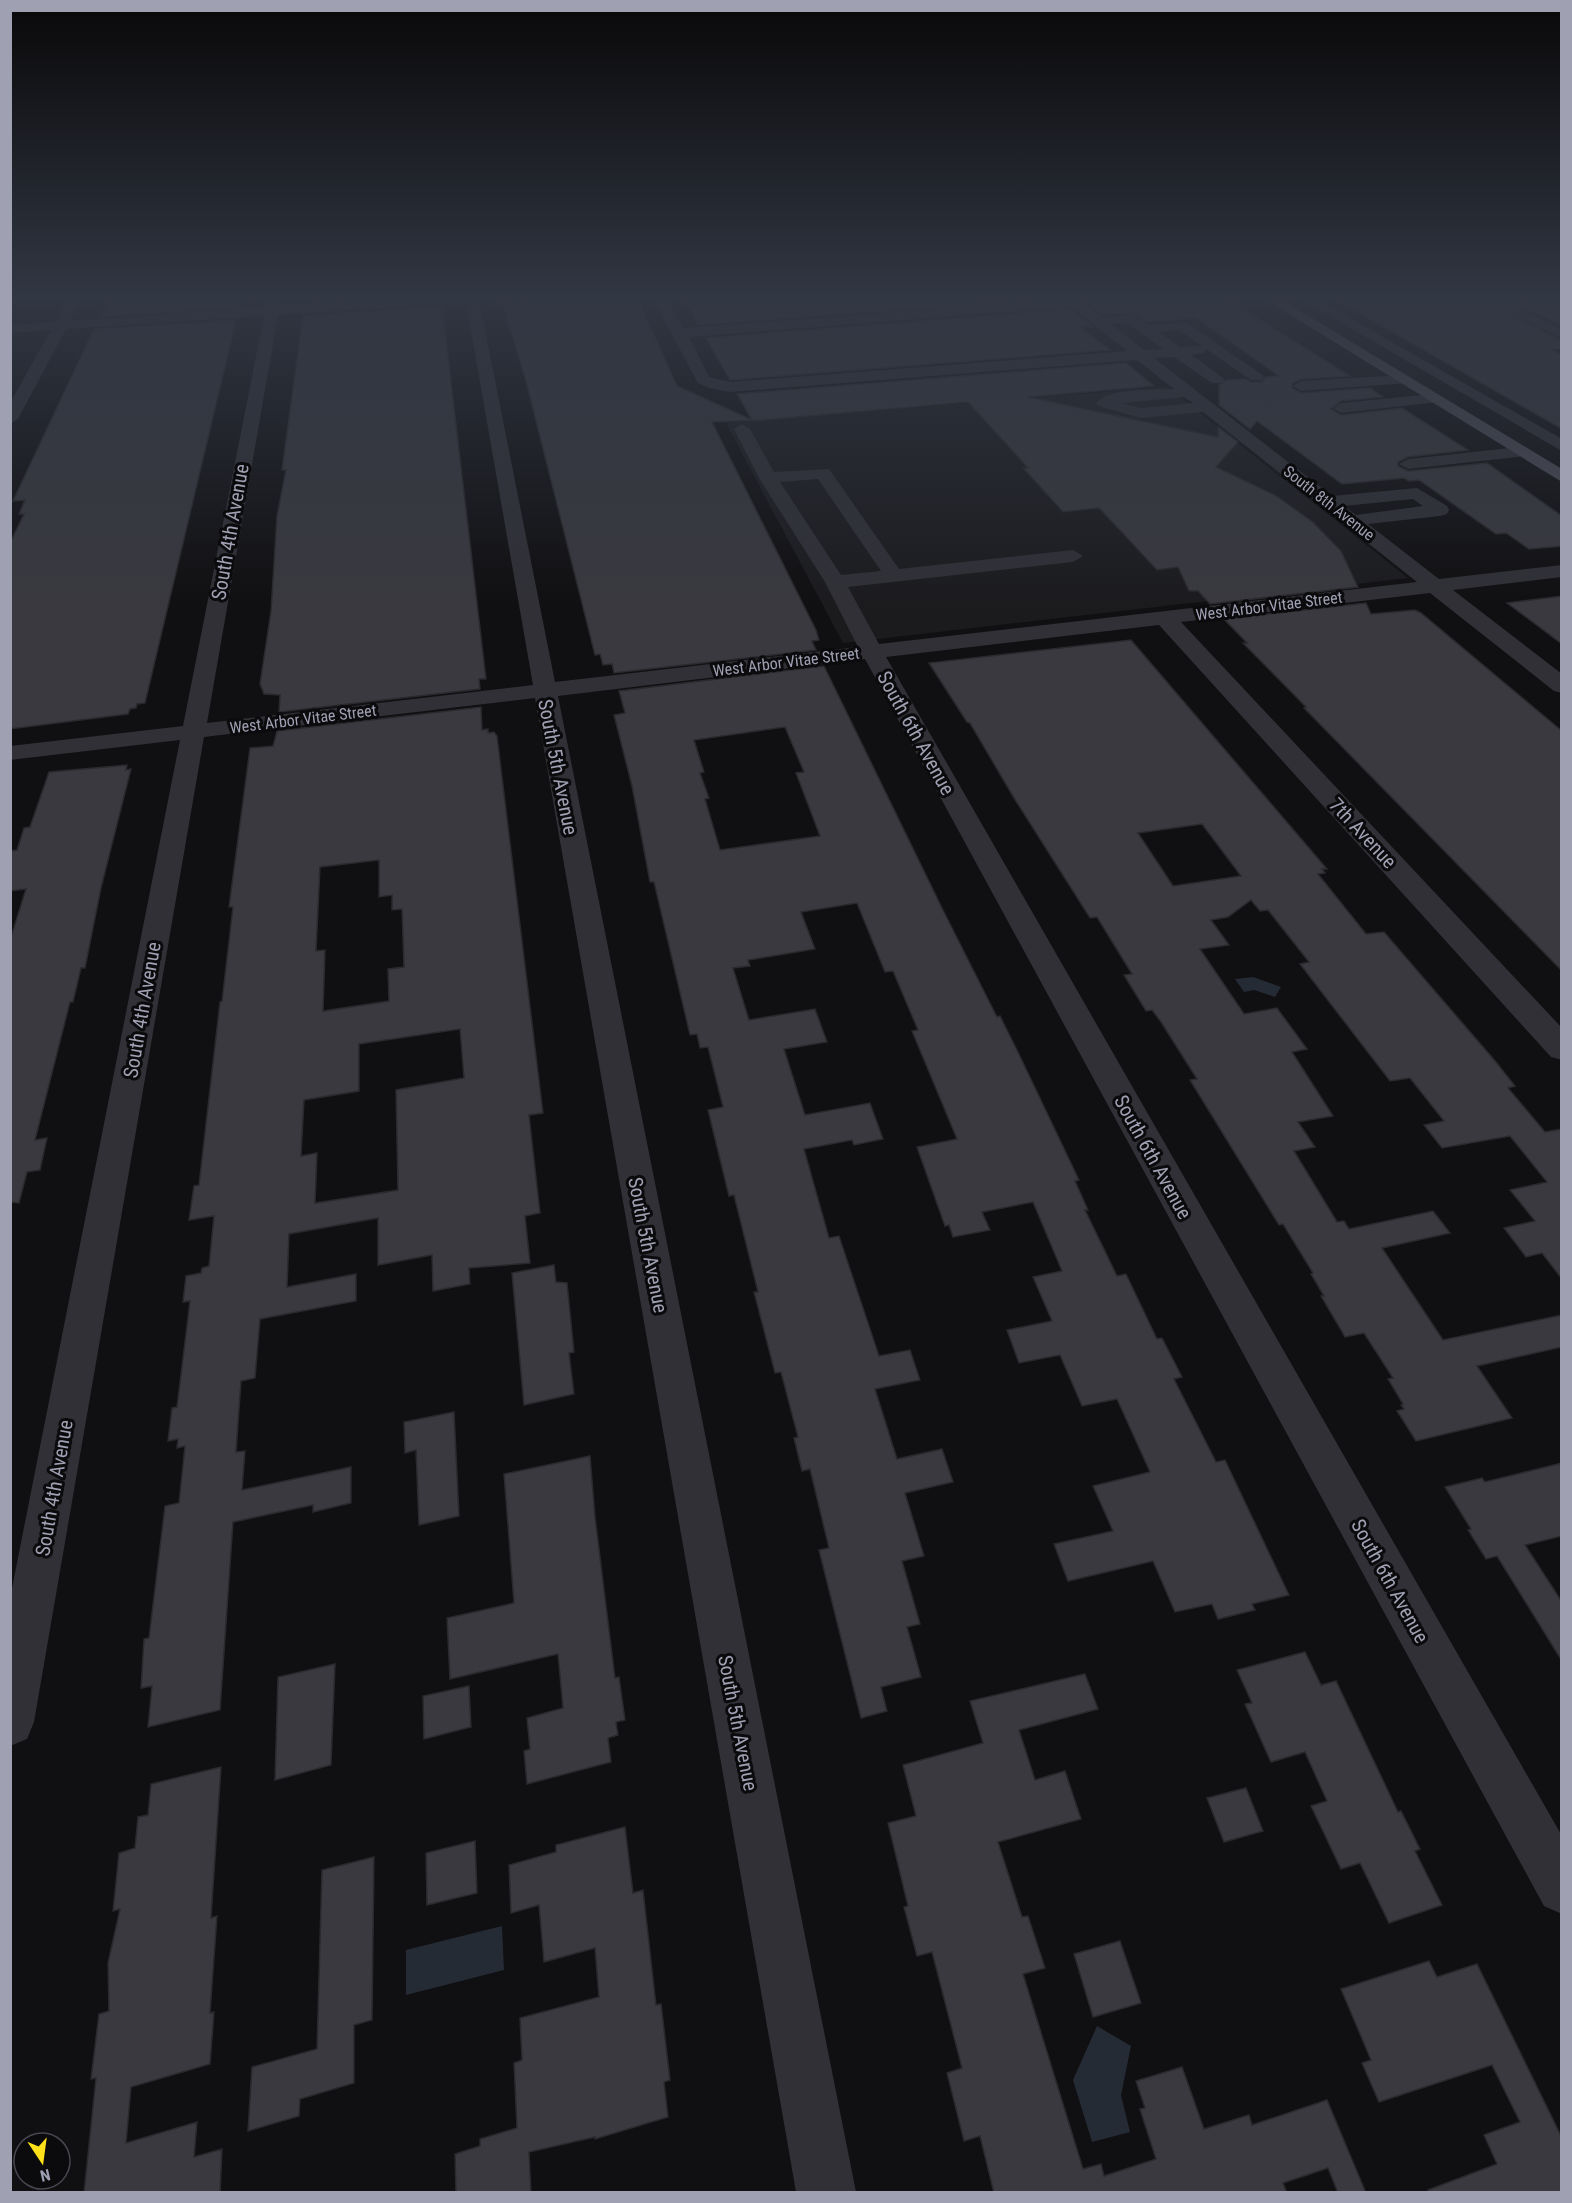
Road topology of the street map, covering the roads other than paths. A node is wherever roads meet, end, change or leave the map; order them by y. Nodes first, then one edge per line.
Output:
1 (21, 400) edge
2 (254, 400) edge
3 (491, 400) edge
4 (1107, 400) edge
5 (1198, 400) edge
6 (1425, 400) edge
7 (1434, 400) edge
8 (1482, 400) edge
9 (1207, 407) junction
10 (1341, 408) dead end
11 (10, 419) edge
12 (742, 429) dead end
13 (1562, 446) edge
14 (1520, 452) junction
15 (1408, 464) dead end
16 (1562, 477) edge
17 (768, 478) junction
18 (1327, 502) junction
19 (1351, 521) junction
20 (1073, 556) dead end
21 (1562, 571) edge
22 (894, 576) junction
23 (835, 582) junction
24 (1434, 586) junction
25 (1166, 618) junction
26 (872, 652) junction
27 (1562, 686) edge
28 (544, 691) junction
29 (193, 732) junction
30 (10, 753) edge
31 (1562, 1049) edge
32 (10, 1722) edge
33 (1562, 1888) edge
34 (826, 2193) edge

1 - 11 street
2 - 29 street, South 4th Avenue
3 - 28 street, South 5th Avenue
4 - 9 street
5 - 9 street, South 8th Avenue
6 - 10 street
7 - 14 main road
8 - 13 street
9 - 18 street, South 8th Avenue
12 - 17 street, South 6th Avenue
14 - 15 street
14 - 16 main road
17 - 22 street
17 - 23 street, South 6th Avenue
18 - 19 street, South 8th Avenue
18 - 19 street
19 - 24 street, South 8th Avenue
20 - 22 street
21 - 24 street, West Arbor Vitae Street
22 - 23 street
23 - 26 street, South 6th Avenue
24 - 25 street, West Arbor Vitae Street
24 - 27 street, South 8th Avenue
25 - 26 street, West Arbor Vitae Street
25 - 31 street, 7th Avenue
26 - 28 street, West Arbor Vitae Street
26 - 33 street, South 6th Avenue
28 - 29 street, West Arbor Vitae Street
28 - 34 street, South 5th Avenue
29 - 30 street, West Arbor Vitae Street
29 - 32 street, South 4th Avenue

